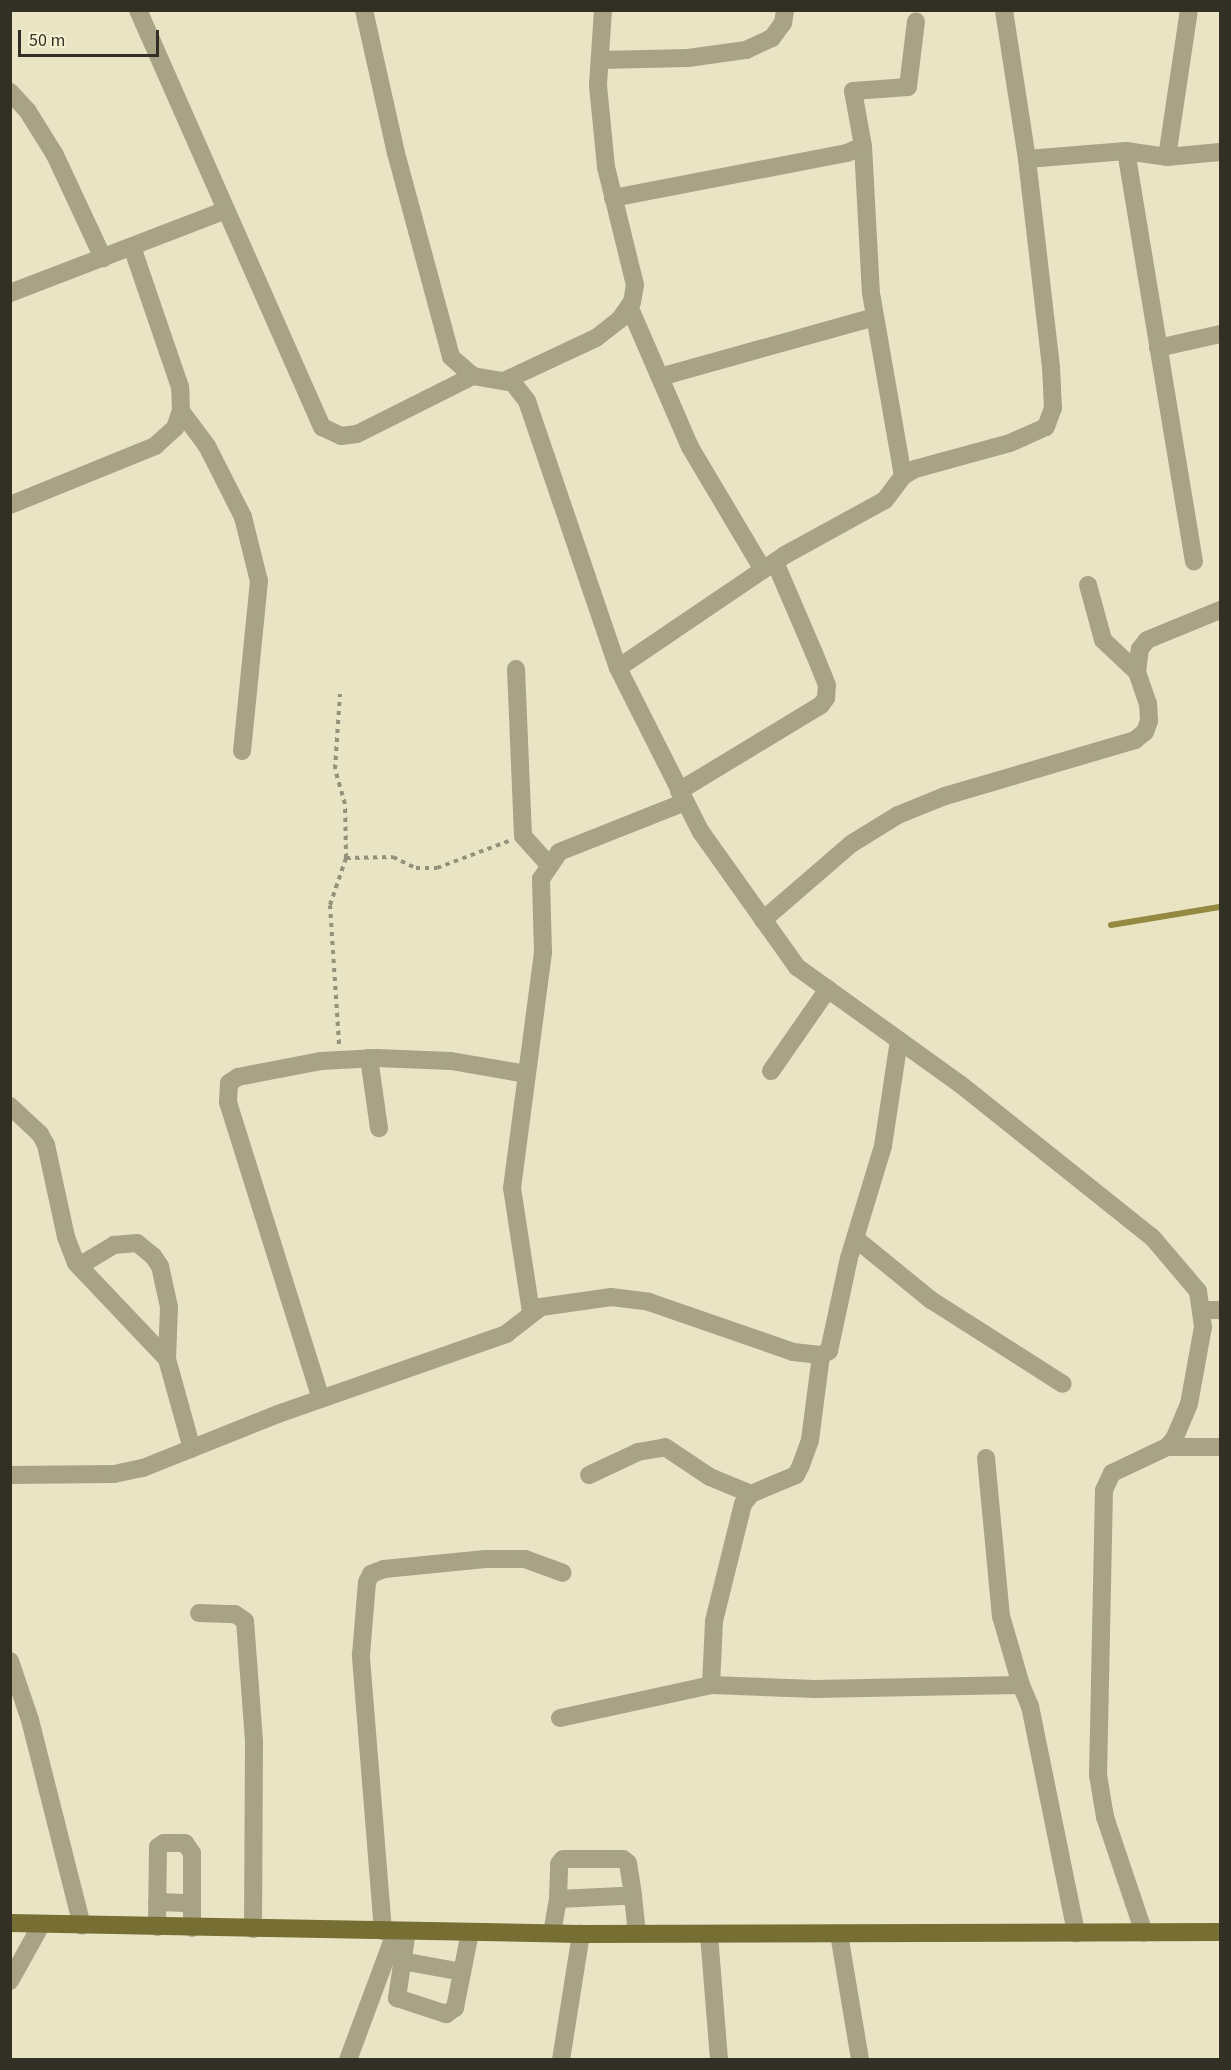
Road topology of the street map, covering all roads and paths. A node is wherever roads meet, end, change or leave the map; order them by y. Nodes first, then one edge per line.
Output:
1 (138, 10) edge
2 (364, 10) edge
3 (603, 10) edge
4 (785, 10) edge
5 (1004, 10) edge
6 (1189, 10) edge
7 (916, 21) dead end
8 (600, 60) junction
9 (10, 92) edge
10 (862, 146) junction
11 (1126, 151) junction
12 (1221, 152) edge
13 (1167, 157) junction
14 (1027, 159) junction
15 (614, 198) junction
16 (224, 211) junction
17 (132, 247) junction
18 (103, 258) junction
19 (10, 293) edge
20 (629, 306) junction
21 (875, 317) junction
22 (1221, 334) edge
23 (1158, 348) junction
24 (473, 376) junction
25 (660, 377) junction
26 (504, 381) junction
27 (181, 411) junction
28 (903, 476) junction
29 (10, 505) edge
30 (1194, 561) dead end
31 (769, 566) junction
32 (1088, 585) dead end
33 (1221, 610) edge
34 (618, 668) junction
35 (516, 669) dead end
36 (1137, 672) junction
37 (340, 694) dead end
38 (242, 751) dead end
39 (682, 797) junction
40 (523, 836) junction
41 (346, 858) junction
42 (548, 864) junction
43 (764, 920) junction
44 (828, 989) junction
45 (899, 1040) junction
46 (369, 1058) junction
47 (340, 1060) junction
48 (771, 1071) dead end
49 (526, 1074) junction
50 (10, 1106) edge
51 (379, 1128) dead end
52 (856, 1239) junction
53 (79, 1266) junction
54 (1202, 1310) junction
55 (1221, 1310) edge
56 (531, 1312) junction
57 (821, 1355) junction
58 (167, 1359) junction
59 (1063, 1384) dead end
60 (321, 1399) junction
61 (1167, 1447) junction
62 (1221, 1447) edge
63 (192, 1449) junction
64 (986, 1458) dead end
65 (10, 1475) edge
66 (590, 1475) dead end
67 (751, 1494) junction
68 (563, 1573) dead end
69 (199, 1613) dead end
70 (10, 1661) edge
71 (711, 1685) junction
72 (1021, 1685) junction
73 (560, 1718) dead end
74 (633, 1896) junction
75 (558, 1899) junction
76 (157, 1902) junction
77 (192, 1903) junction
78 (10, 1923) edge
79 (41, 1925) junction
80 (82, 1926) junction
81 (157, 1927) junction
82 (192, 1928) junction
83 (253, 1929) junction
84 (395, 1931) junction
85 (470, 1932) junction
86 (1221, 1932) edge
87 (552, 1933) junction
88 (1076, 1933) junction
89 (1144, 1933) junction
90 (581, 1934) junction
91 (637, 1934) junction
92 (839, 1934) junction
93 (709, 1935) junction
94 (402, 1961) junction
95 (462, 1972) junction
96 (10, 1981) edge
97 (348, 2060) edge
98 (561, 2060) edge
99 (719, 2060) edge
100 (860, 2060) edge

1 - 16 street
2 - 24 street
3 - 8 street
4 - 8 street
5 - 14 street
6 - 13 street
7 - 10 street
8 - 15 street
9 - 18 street
10 - 15 street
10 - 21 street
11 - 13 street
11 - 14 street
11 - 23 street
12 - 13 street
14 - 28 street
15 - 20 street
16 - 17 street
16 - 24 street
17 - 18 street
17 - 27 street
18 - 19 street
20 - 25 street
20 - 26 street
21 - 25 street
21 - 28 street
22 - 23 street
23 - 30 street
24 - 26 street
25 - 31 street
26 - 34 street
27 - 29 street
27 - 38 street
28 - 31 street
31 - 34 street
31 - 39 street
32 - 36 street
33 - 36 street
34 - 39 street
35 - 40 street
36 - 43 street
37 - 41 path
39 - 42 street
39 - 43 street
40 - 41 path
40 - 42 street
41 - 47 path
42 - 49 street
43 - 44 street
44 - 45 street
44 - 48 street
45 - 52 street
45 - 54 street
46 - 47 street
46 - 49 street
46 - 51 street
47 - 60 street
49 - 56 street
50 - 53 street
52 - 57 street
52 - 59 street
53 - 58 street
53 - 58 street
54 - 55 street
54 - 61 street
56 - 57 street
56 - 60 street
57 - 67 street
58 - 63 street
60 - 63 street
61 - 62 street
61 - 89 street
63 - 65 street
64 - 72 street
66 - 67 street
67 - 71 street
68 - 84 street
69 - 83 street
70 - 80 street
71 - 72 street
71 - 73 street
72 - 88 street
74 - 75 street
74 - 75 street
74 - 91 street
75 - 87 street
76 - 77 street
76 - 77 street
76 - 81 street
77 - 82 street
78 - 79 main road
79 - 80 main road
79 - 96 street
80 - 81 main road
81 - 82 main road
82 - 83 main road
83 - 84 main road
84 - 85 main road
84 - 94 street
84 - 97 street
85 - 87 main road
85 - 95 street
86 - 89 main road
87 - 90 main road
88 - 89 main road
88 - 92 main road
90 - 91 main road
90 - 98 street
91 - 93 main road
92 - 93 main road
92 - 100 street
93 - 99 street
94 - 95 street
94 - 95 street

